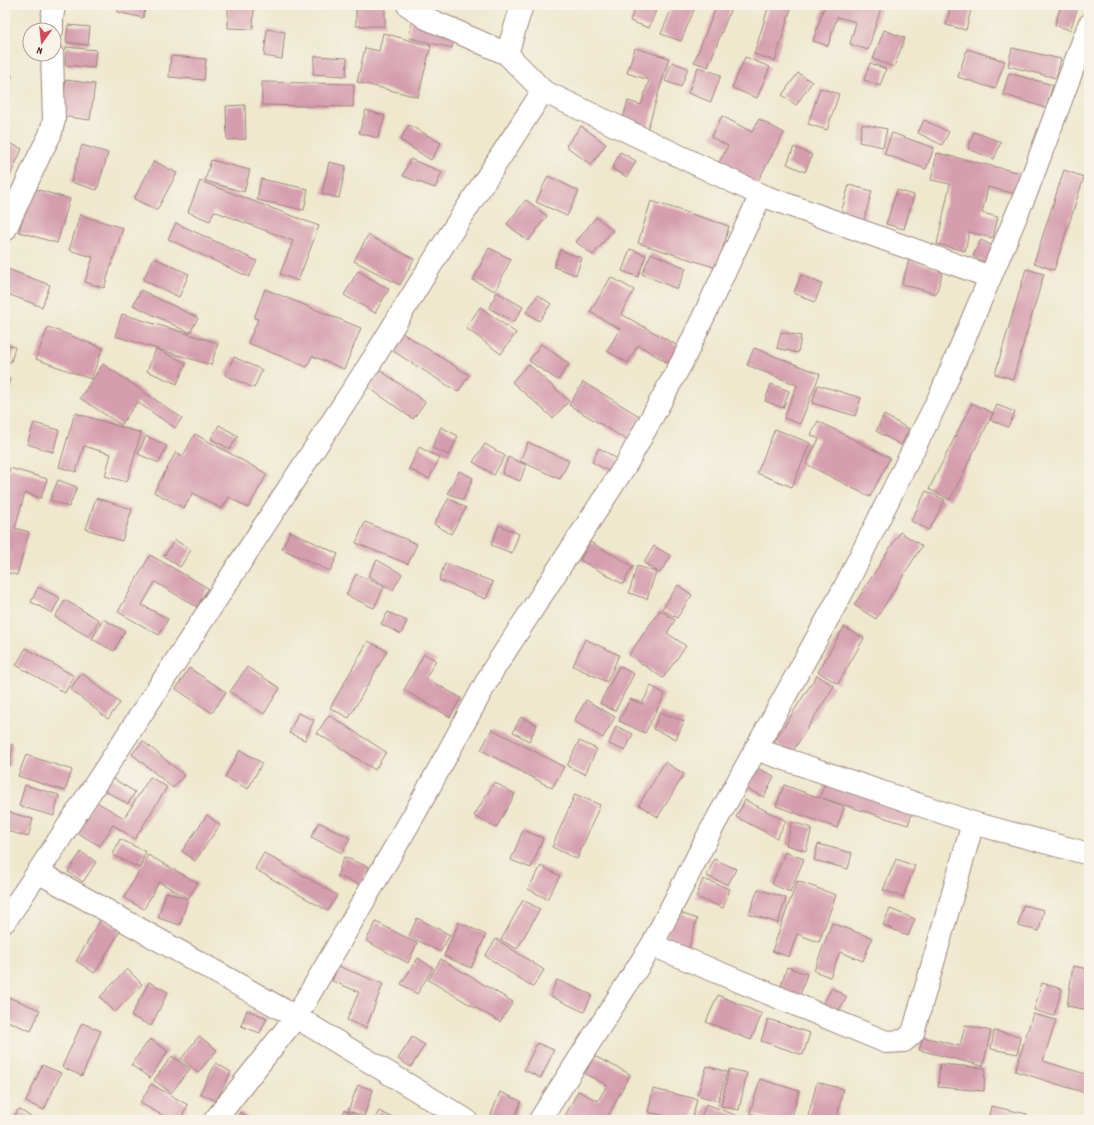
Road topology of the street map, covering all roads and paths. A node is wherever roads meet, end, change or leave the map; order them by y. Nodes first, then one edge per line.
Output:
1 (54, 5) edge
2 (408, 5) edge
3 (522, 5) edge
4 (52, 22) edge
5 (1089, 25) edge
6 (507, 54) junction
7 (52, 62) edge
8 (542, 91) junction
9 (761, 195) junction
10 (5, 230) edge
11 (990, 277) junction
12 (755, 749) junction
13 (973, 823) junction
14 (1089, 854) edge
15 (38, 872) junction
16 (5, 920) edge
17 (652, 945) junction
18 (296, 1017) junction
19 (215, 1120) edge
20 (466, 1120) edge
21 (540, 1120) edge

1 - 4 street
2 - 6 street
3 - 6 street
5 - 11 street
6 - 8 street
7 - 10 street
8 - 9 street
8 - 15 street
9 - 11 street
9 - 18 street
11 - 12 street
12 - 13 street
12 - 17 street
13 - 14 street
13 - 17 street
15 - 16 street
15 - 18 street
17 - 21 street
18 - 19 street
18 - 20 street

